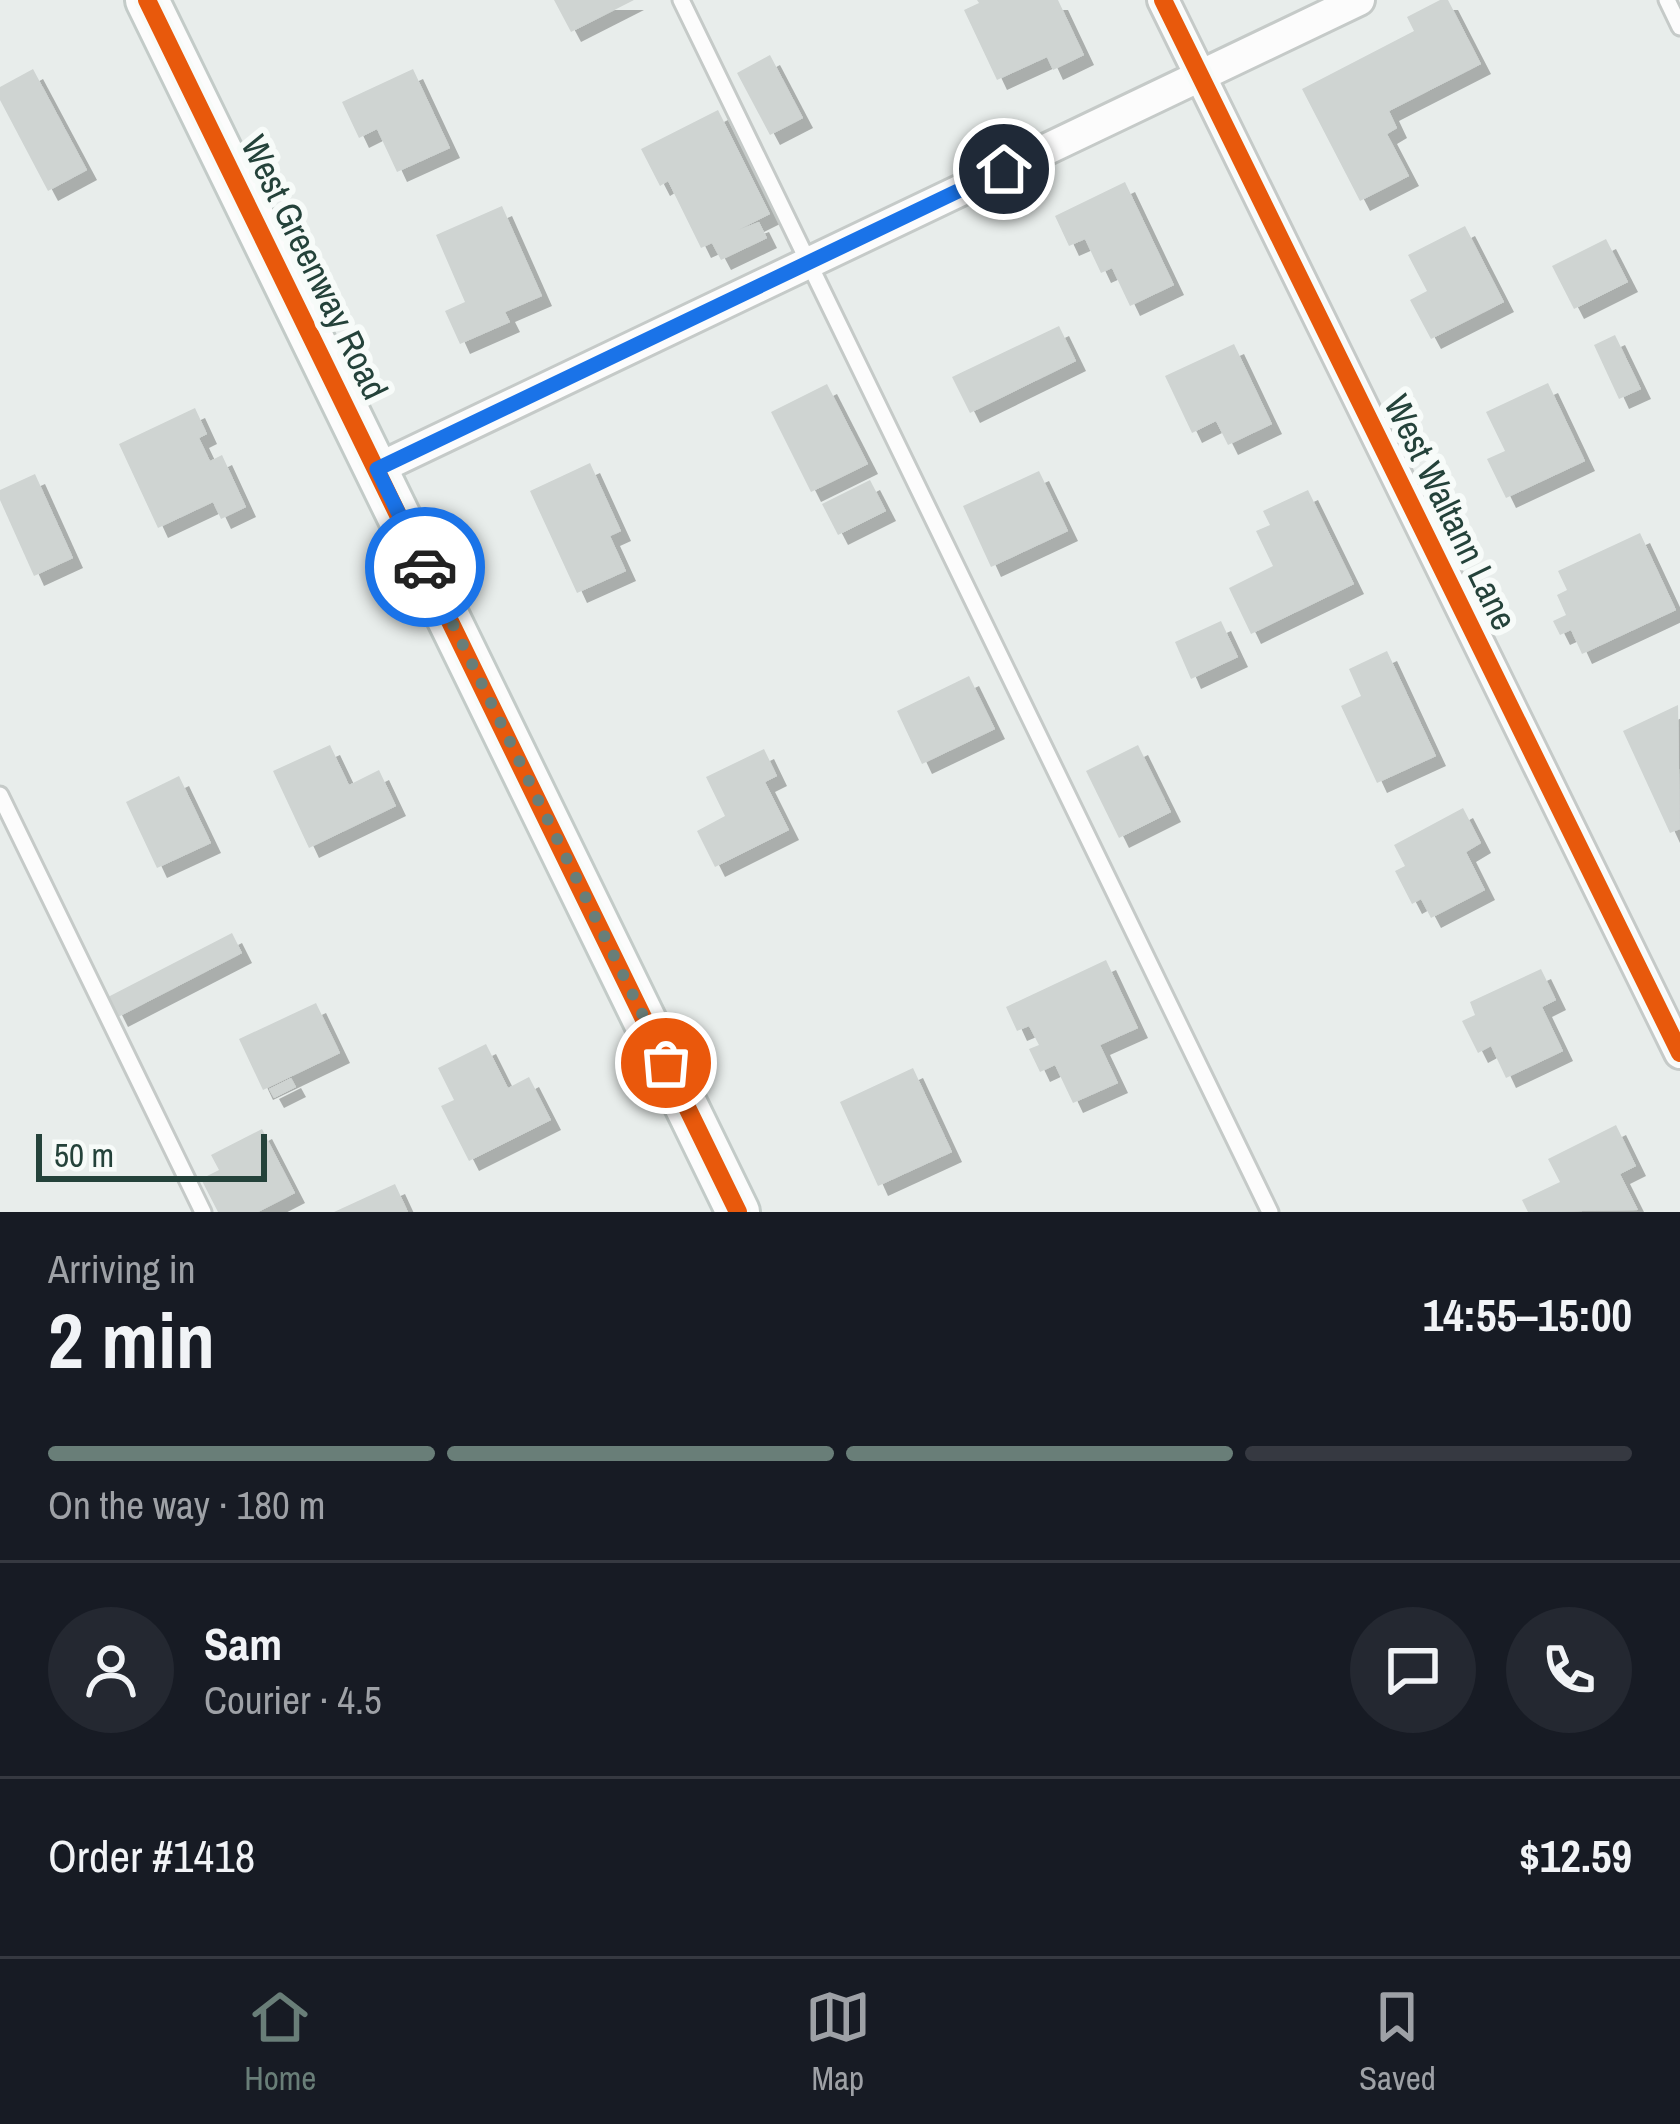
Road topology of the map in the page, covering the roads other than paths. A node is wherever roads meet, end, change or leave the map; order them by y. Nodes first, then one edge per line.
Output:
1 (147, 0) edge
2 (681, 0) edge
3 (1163, 0) edge
4 (1359, 0) edge
5 (1667, 0) edge
6 (1680, 27) edge
7 (1200, 76) junction
8 (807, 262) junction
9 (377, 469) junction
10 (0, 796) edge
11 (1680, 1053) edge
12 (203, 1212) edge
13 (738, 1212) edge
14 (1270, 1212) edge

1 - 9 main road, West Greenway Road
2 - 8 lane
3 - 7 street, West Waltann Lane
4 - 7 street
5 - 6 lane
7 - 8 street
7 - 11 street, West Waltann Lane
8 - 9 street
8 - 14 lane
9 - 13 main road, West Greenway Road
10 - 12 lane

